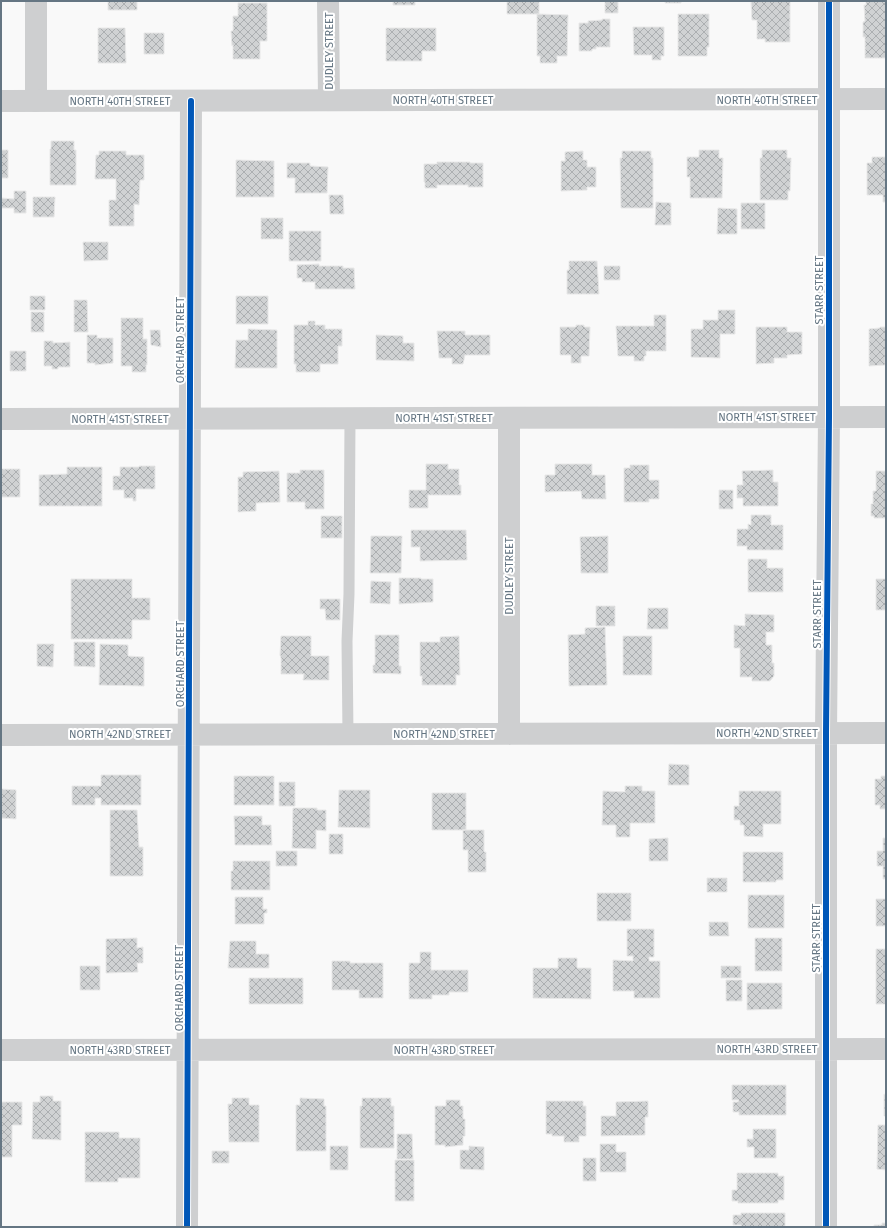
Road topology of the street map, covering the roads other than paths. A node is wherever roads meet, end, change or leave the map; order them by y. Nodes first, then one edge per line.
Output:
1 (36, 1) edge
2 (328, 1) edge
3 (829, 1) edge
4 (886, 99) edge
5 (329, 100) junction
6 (830, 100) junction
7 (1, 101) edge
8 (36, 101) junction
9 (191, 101) junction
10 (886, 416) edge
11 (829, 417) junction
12 (190, 418) junction
13 (350, 418) junction
14 (509, 418) junction
15 (1, 419) edge
16 (826, 733) junction
17 (886, 733) edge
18 (189, 734) junction
19 (510, 734) junction
20 (1, 735) edge
21 (348, 735) junction
22 (826, 1049) junction
23 (886, 1049) edge
24 (1, 1050) edge
25 (188, 1050) junction
26 (187, 1227) edge
27 (826, 1227) edge

1 - 8 street
2 - 5 street, DUDLEY STREET
3 - 6 street, STARR STREET
4 - 6 street, NORTH 40TH STREET
5 - 6 street, NORTH 40TH STREET
5 - 9 street, NORTH 40TH STREET
6 - 11 street, STARR STREET
7 - 8 street, NORTH 40TH STREET
8 - 9 street, NORTH 40TH STREET
9 - 12 street, ORCHARD STREET
10 - 11 street, NORTH 41ST STREET
11 - 14 street, NORTH 41ST STREET
11 - 16 street, STARR STREET
12 - 13 street, NORTH 41ST STREET
12 - 15 street, NORTH 41ST STREET
12 - 18 street, ORCHARD STREET
13 - 14 street, NORTH 41ST STREET
13 - 21 lane
14 - 19 street, DUDLEY STREET
16 - 17 street, NORTH 42ND STREET
16 - 19 street, NORTH 42ND STREET
16 - 22 street, STARR STREET
18 - 20 street, NORTH 42ND STREET
18 - 21 street, NORTH 42ND STREET
18 - 25 street, ORCHARD STREET
19 - 21 street, NORTH 42ND STREET
22 - 23 street, NORTH 43RD STREET
22 - 25 street, NORTH 43RD STREET
22 - 27 street, STARR STREET
24 - 25 street, NORTH 43RD STREET
25 - 26 street, ORCHARD STREET

